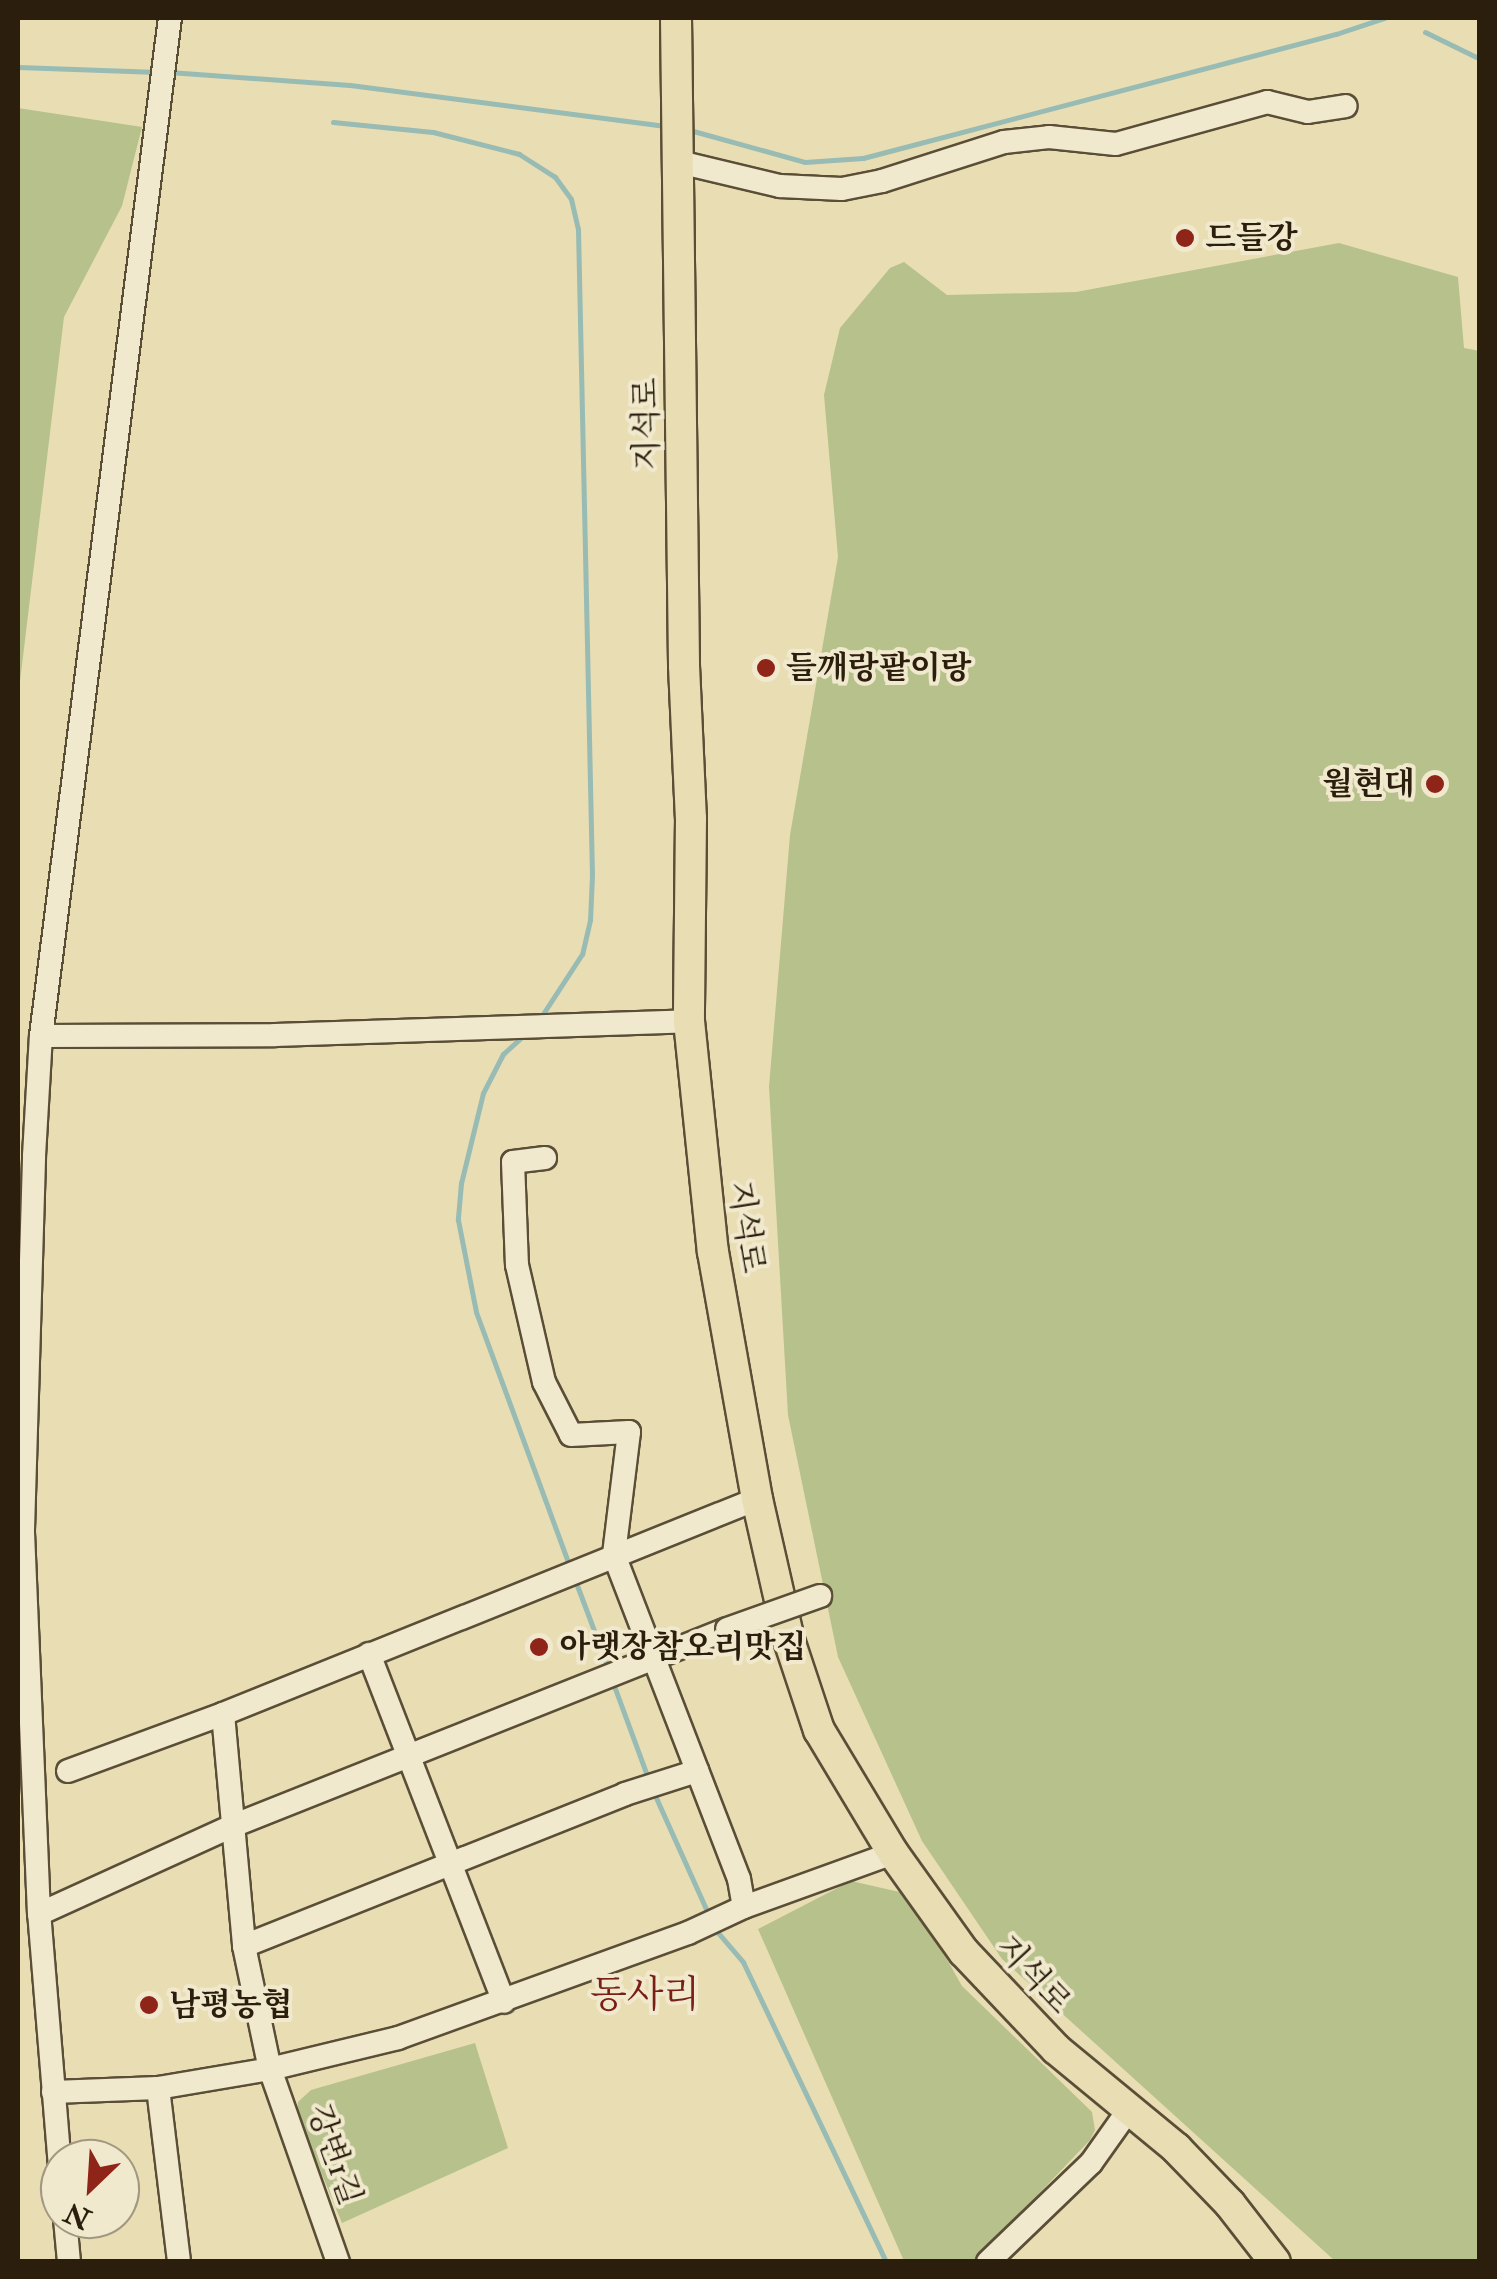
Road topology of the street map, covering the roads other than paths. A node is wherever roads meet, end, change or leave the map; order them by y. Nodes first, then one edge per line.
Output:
1 (170, 18) edge
2 (676, 18) edge
3 (1346, 106) dead end
4 (679, 159) junction
5 (689, 1020) junction
6 (41, 1036) junction
7 (545, 1158) dead end
8 (757, 1499) junction
9 (605, 1560) junction
10 (820, 1596) dead end
11 (369, 1654) junction
12 (643, 1663) junction
13 (223, 1714) junction
14 (410, 1756) junction
15 (68, 1771) dead end
16 (697, 1771) junction
17 (230, 1827) junction
18 (893, 1853) junction
19 (453, 1865) junction
20 (744, 1907) junction
21 (38, 1914) junction
22 (244, 1946) junction
23 (504, 2002) junction
24 (270, 2068) junction
25 (158, 2088) junction
26 (53, 2092) junction
27 (1130, 2108) junction
28 (57, 2139) edge
29 (333, 2260) edge
30 (179, 2262) edge
31 (988, 2262) edge
32 (1275, 2262) edge

1 - 6 street
2 - 4 main road, 지석로
3 - 4 street
4 - 5 main road, 지석로
5 - 6 street
5 - 8 main road, 지석로
6 - 21 street
7 - 9 street
8 - 9 street
8 - 18 main road, 지석로
9 - 11 street
9 - 12 street
10 - 12 street, bridge
11 - 13 street
11 - 14 street
12 - 14 street
12 - 16 street
13 - 15 street
13 - 17 street, 강변1길
14 - 17 street
14 - 19 street
16 - 19 street
16 - 20 street
17 - 21 street
17 - 22 street, 강변1길
18 - 20 street
18 - 27 main road, 지석로
19 - 22 street
19 - 23 street
20 - 23 street
21 - 26 street
22 - 24 street, 강변1길
23 - 24 street
24 - 25 street
24 - 29 street, 강변1길
25 - 26 street
25 - 30 street
26 - 28 street
27 - 31 street
27 - 32 main road, 지석로

